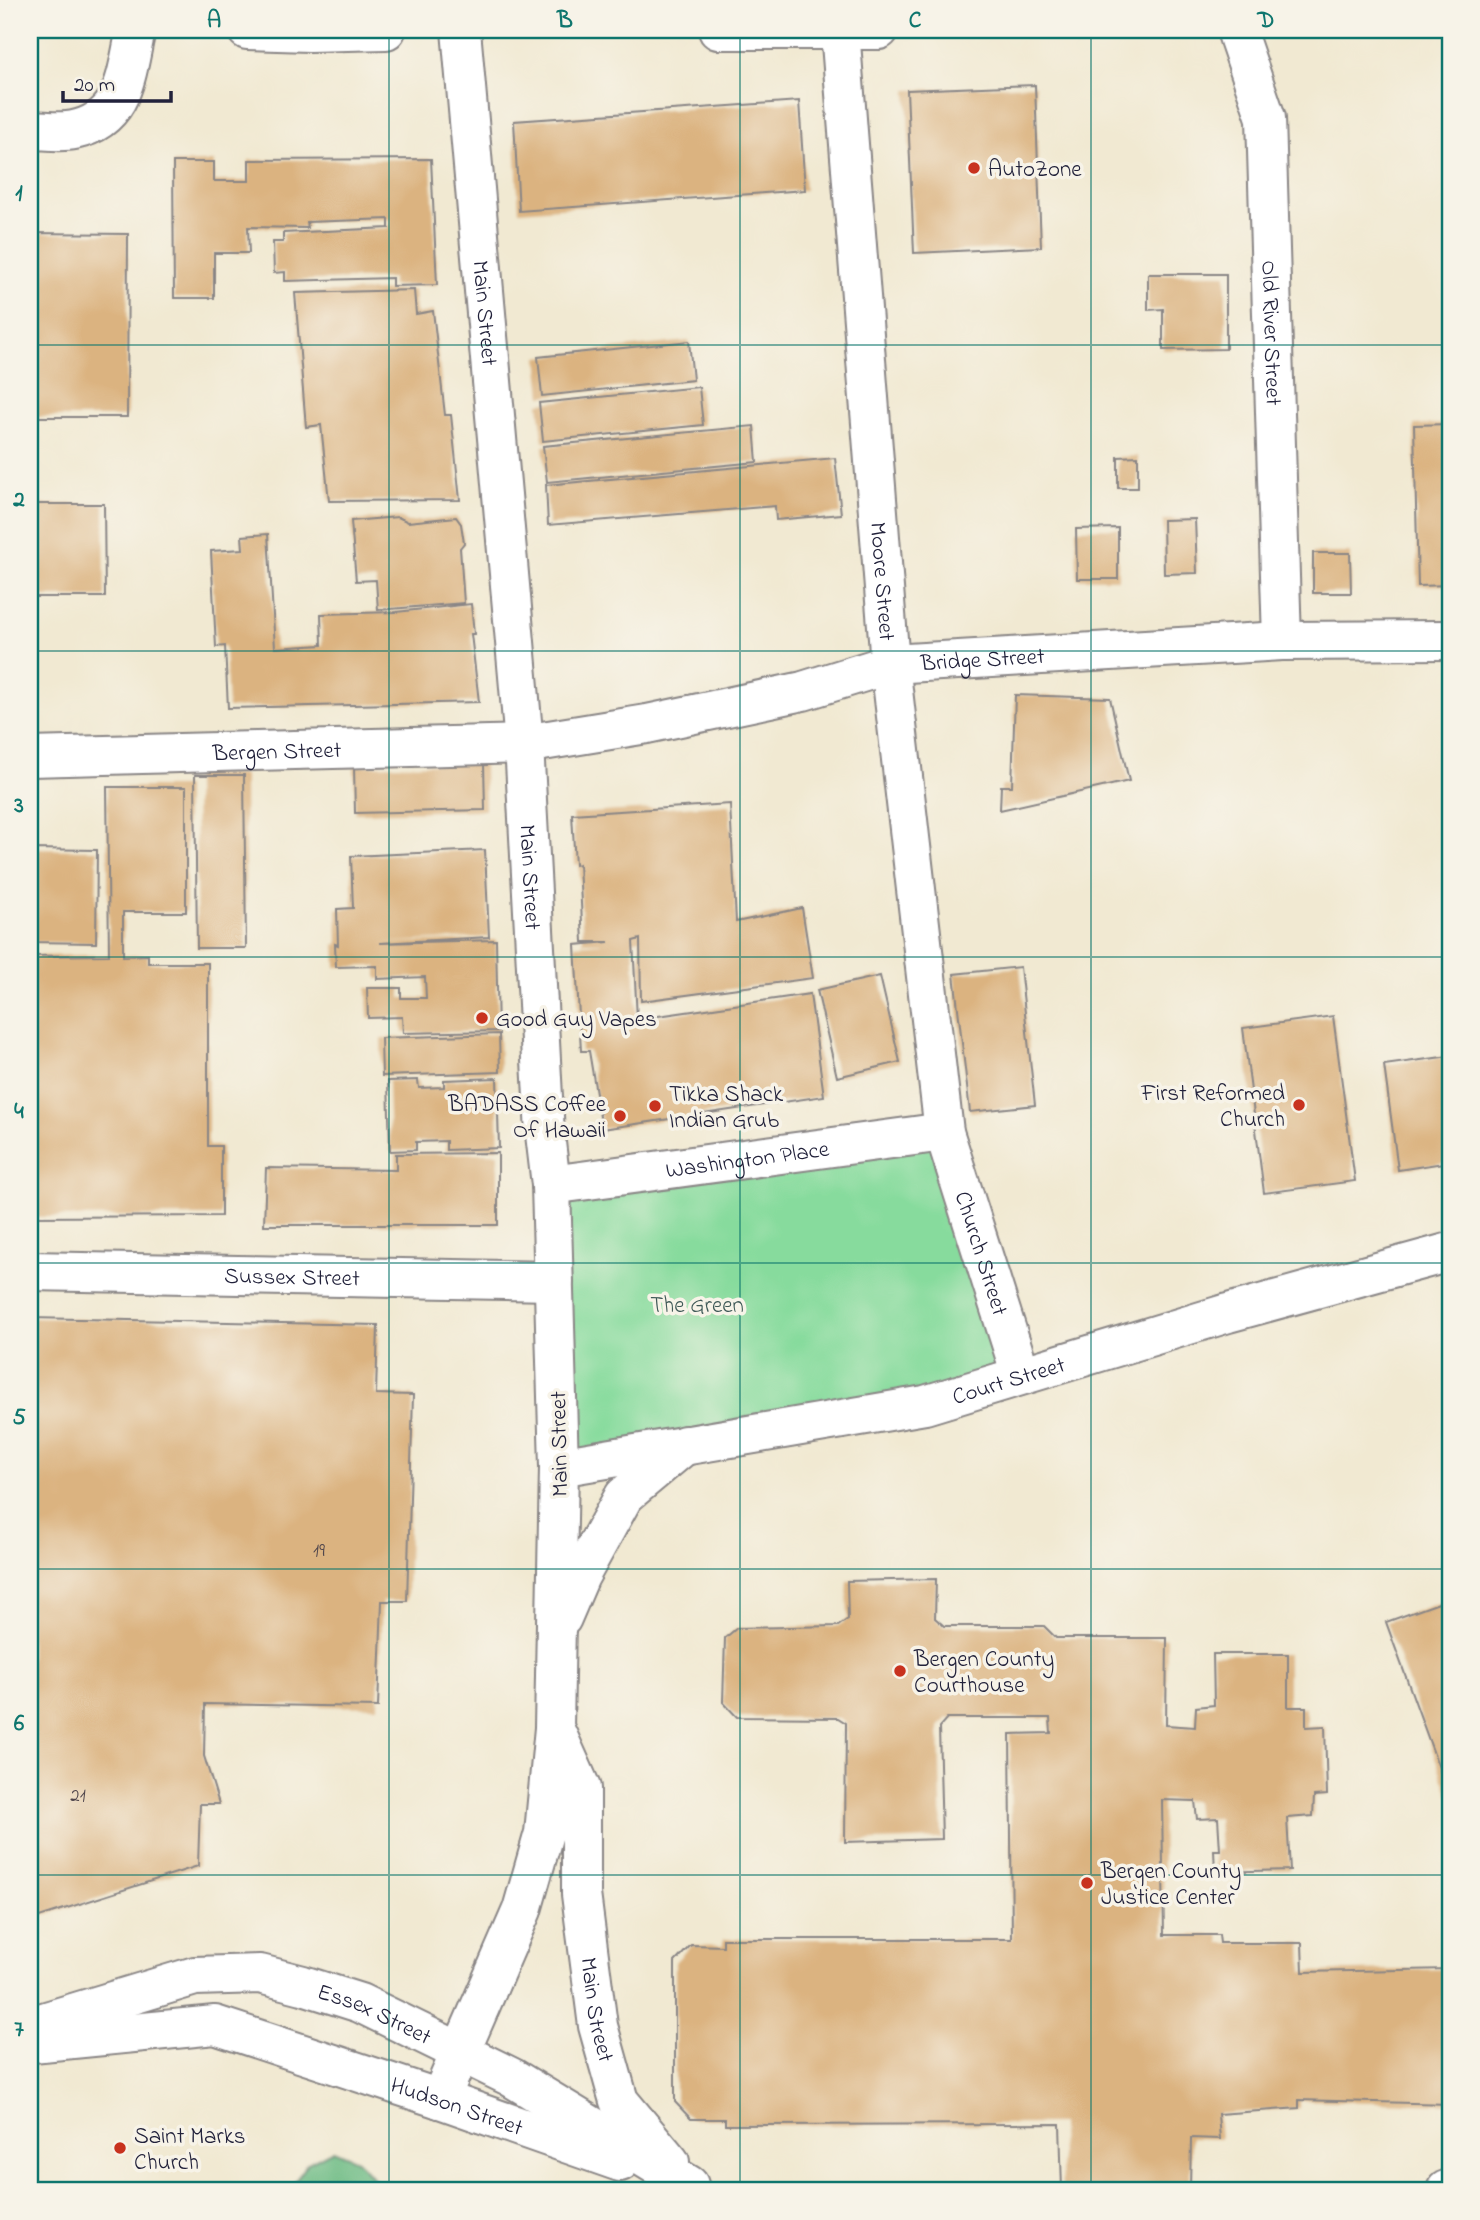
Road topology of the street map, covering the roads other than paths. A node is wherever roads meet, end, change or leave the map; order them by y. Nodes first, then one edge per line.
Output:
1 (136, 30) edge
2 (247, 30) edge
3 (386, 30) edge
4 (461, 30) edge
5 (718, 30) edge
6 (840, 30) edge
7 (879, 30) edge
8 (1237, 30) edge
9 (30, 130) edge
10 (1450, 640) edge
11 (1282, 641) junction
12 (890, 664) junction
13 (524, 744) junction
14 (30, 757) edge
15 (944, 1132) junction
16 (551, 1185) junction
17 (1450, 1252) edge
18 (30, 1270) edge
19 (554, 1281) junction
20 (1021, 1375) junction
21 (685, 1444) junction
22 (559, 1467) junction
23 (555, 1636) junction
24 (554, 1728) junction
25 (30, 2026) edge
26 (30, 2043) edge
27 (458, 2053) junction
28 (440, 2099) junction
29 (694, 2188) edge

1 - 9 street
2 - 3 street
4 - 13 street, Main Street
5 - 6 street
6 - 7 street
6 - 12 street, Moore Street
8 - 11 street, Old River Street
10 - 11 street, Bridge Street
11 - 12 street, Bridge Street
12 - 13 street, Bridge Street
12 - 15 street, Moore Street
13 - 14 street, Bergen Street
13 - 16 street, Main Street
15 - 16 street, Washington Place
15 - 20 street, Church Street
16 - 19 street, Main Street
17 - 20 street, Court Street
18 - 19 street, Sussex Street
19 - 22 street, Main Street
20 - 21 street, Court Street
21 - 22 street, Court Street
21 - 23 street
22 - 23 street, Main Street
23 - 24 street, Main Street
24 - 27 street, Main Street
24 - 29 street, Main Street
25 - 27 street, Essex Street
26 - 28 street, Hudson Street
27 - 28 street, Main Street
27 - 29 street, Essex Street
28 - 29 street, Hudson Street

